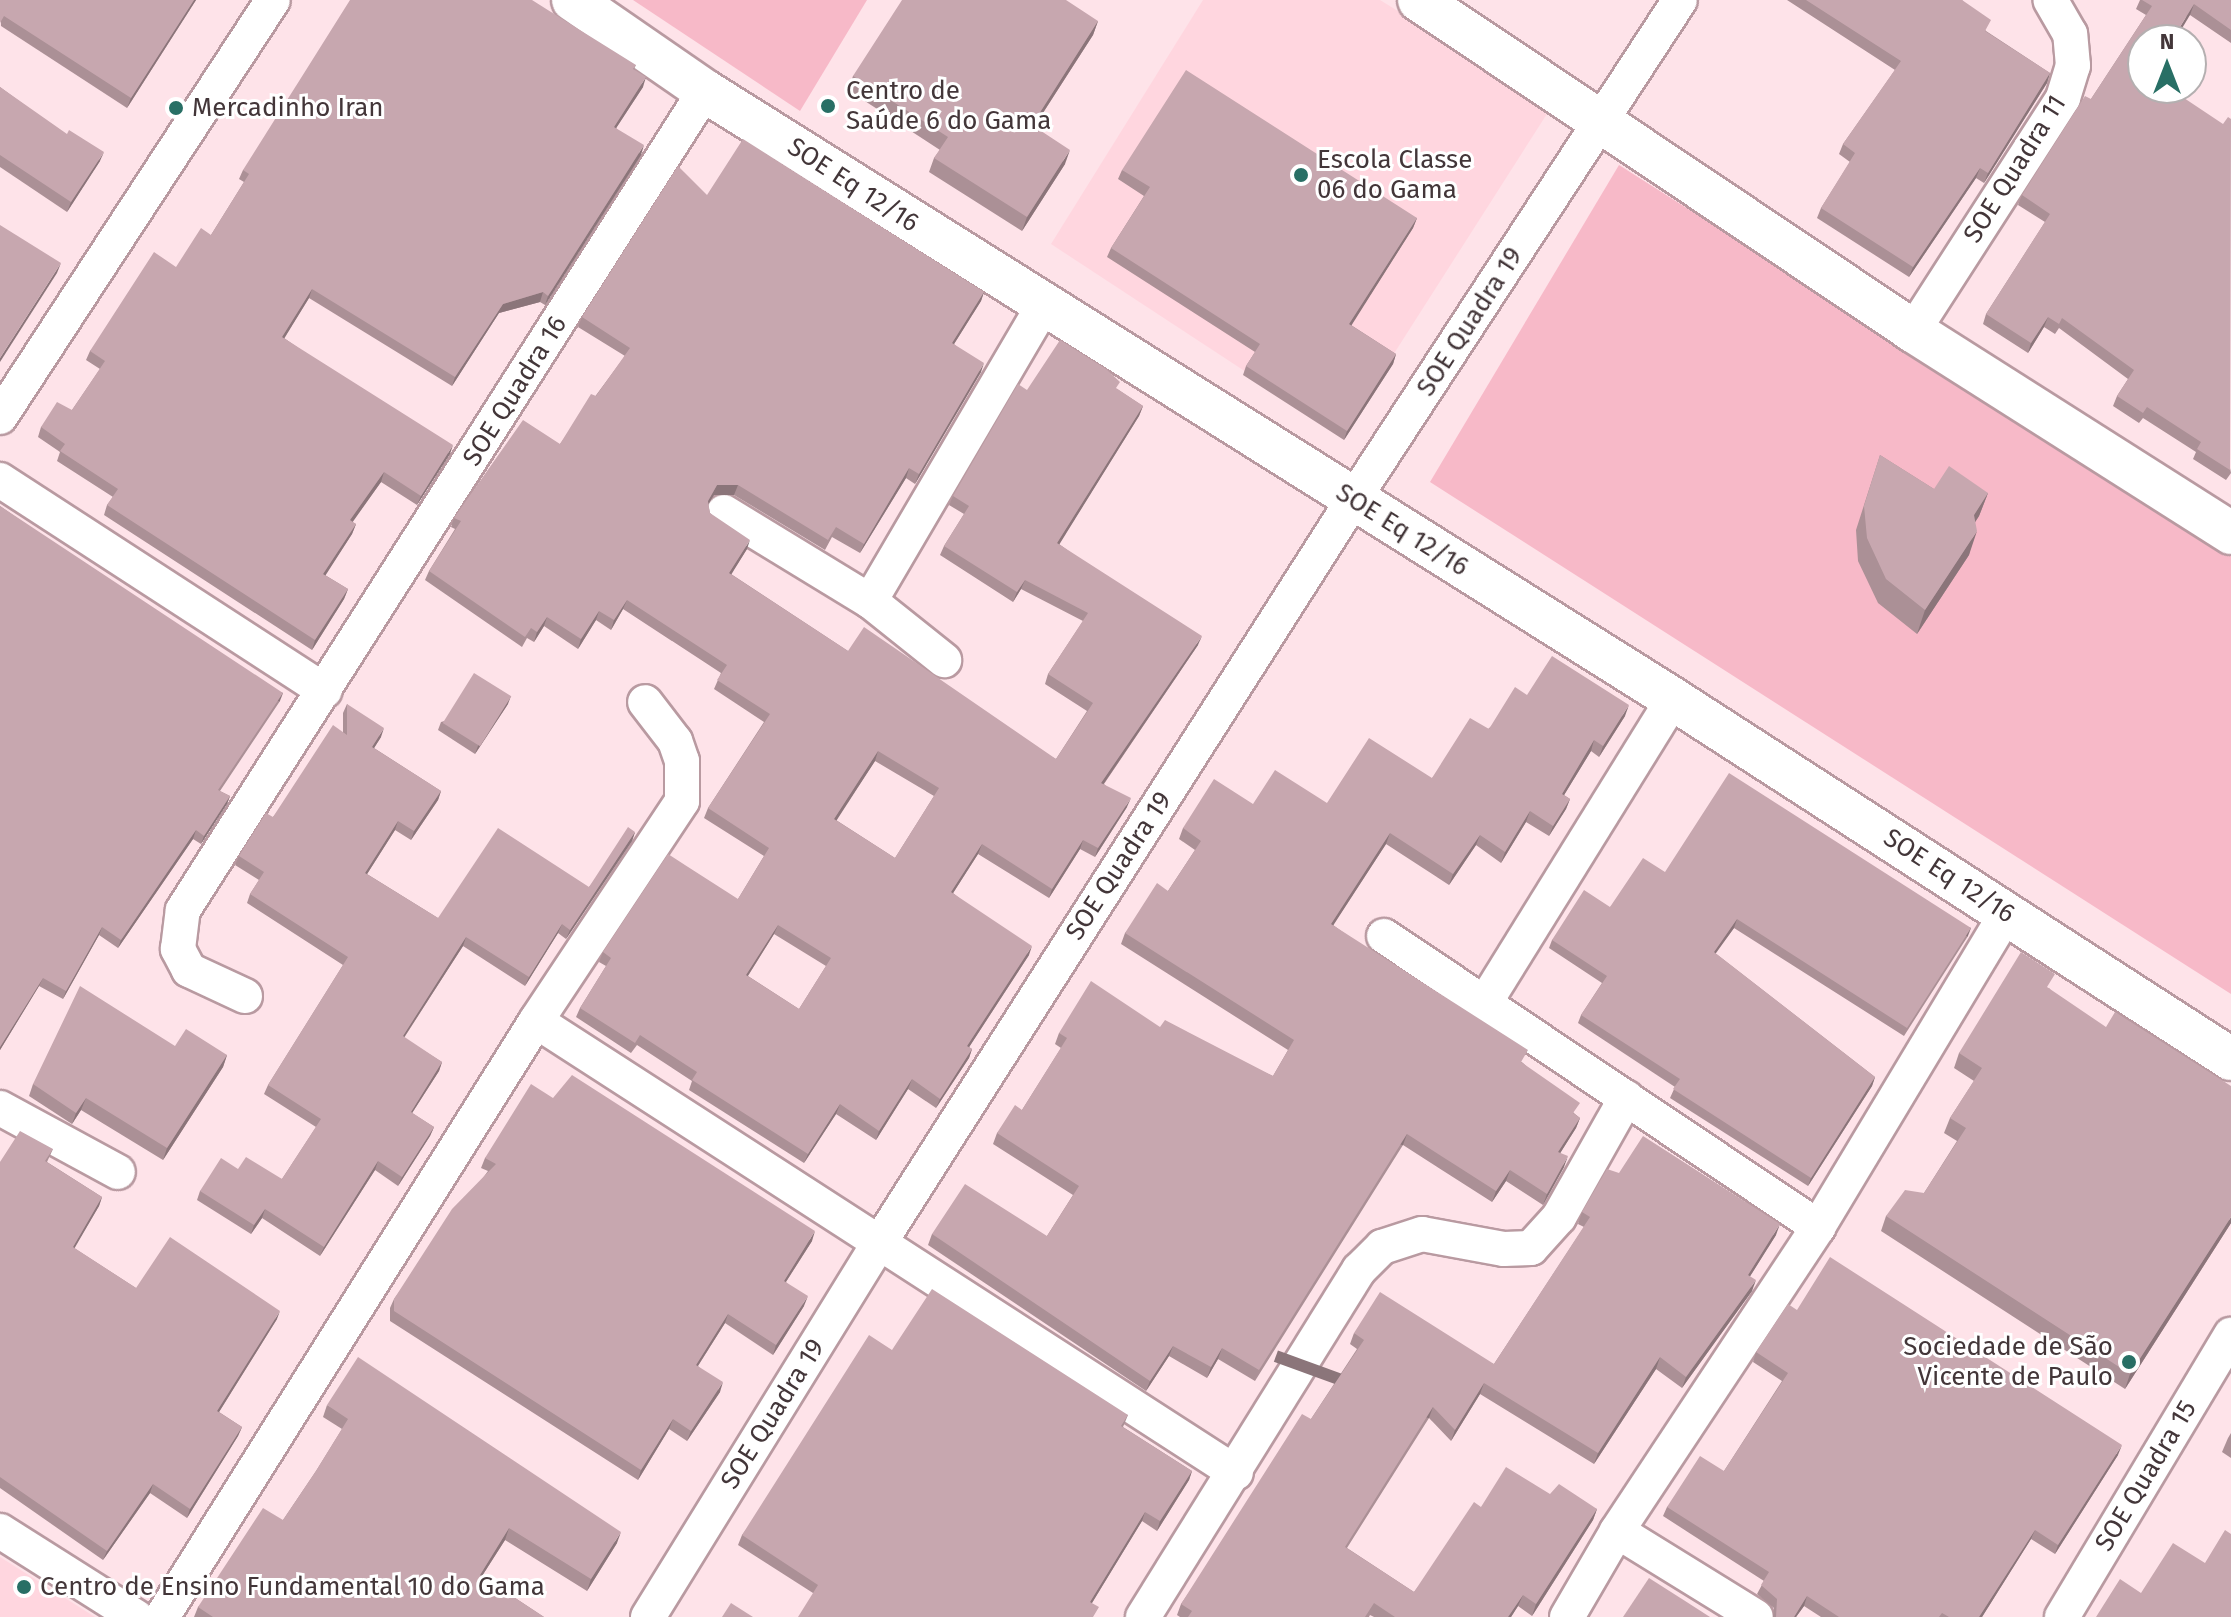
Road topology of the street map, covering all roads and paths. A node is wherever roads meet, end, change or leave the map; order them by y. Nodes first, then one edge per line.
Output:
1 (273, 0) edge
2 (573, 0) edge
3 (1419, 0) edge
4 (1680, 0) edge
5 (2050, 0) edge
6 (705, 91) junction
7 (1601, 122) junction
8 (1043, 306) junction
9 (1913, 331) junction
10 (0, 417) edge
11 (0, 480) edge
12 (1353, 500) junction
13 (724, 512) dead end
14 (2231, 533) edge
15 (870, 601) junction
16 (944, 660) dead end
17 (325, 691) junction
18 (1673, 699) junction
19 (645, 702) dead end
20 (2007, 913) junction
21 (1384, 936) dead end
22 (245, 996) dead end
23 (1484, 1004) junction
24 (536, 1021) junction
25 (2231, 1059) edge
26 (1626, 1098) junction
27 (0, 1108) edge
28 (118, 1172) dead end
29 (1818, 1227) junction
30 (880, 1242) junction
31 (2231, 1335) edge
32 (1236, 1473) junction
33 (0, 1531) edge
34 (1617, 1531) junction
35 (136, 1617) edge
36 (162, 1617) edge
37 (648, 1617) edge
38 (1143, 1617) edge
39 (1567, 1617) edge
40 (1756, 1617) edge
41 (2062, 1617) edge

1 - 10 street
2 - 6 street, SOE Eq 12/16
3 - 7 street
4 - 7 street, SOE Quadra 19
5 - 9 street, SOE Quadra 11
6 - 8 street, SOE Eq 12/16
6 - 17 street, SOE Quadra 16
7 - 9 street
7 - 12 street, SOE Quadra 19
8 - 12 street, SOE Eq 12/16
8 - 15 street
9 - 14 street
11 - 17 street
12 - 18 street, SOE Eq 12/16
12 - 30 street, SOE Quadra 19
13 - 15 street
15 - 16 street
17 - 22 street, SOE Quadra 16
18 - 20 street, SOE Eq 12/16
18 - 23 street
19 - 24 street
20 - 25 street, SOE Eq 12/16
20 - 29 street
21 - 23 street
23 - 26 street
24 - 30 street
24 - 36 street
26 - 29 street
26 - 32 street
27 - 28 street
29 - 34 street
30 - 32 street
30 - 37 street, SOE Quadra 19
31 - 41 street, SOE Quadra 15
32 - 38 street
33 - 35 street
34 - 39 street
34 - 40 street

